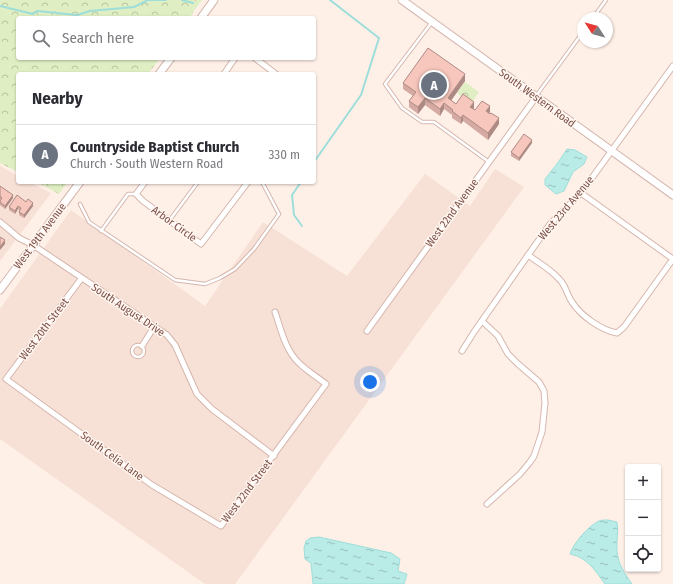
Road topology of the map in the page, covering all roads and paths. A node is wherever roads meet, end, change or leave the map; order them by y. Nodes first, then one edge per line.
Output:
1 (214, 0) edge
2 (402, 0) edge
3 (606, 0) edge
4 (597, 12) edge
5 (202, 16) edge
6 (432, 22) junction
7 (577, 40) edge
8 (170, 60) edge
9 (234, 60) edge
10 (258, 60) edge
11 (673, 66) edge
12 (160, 72) edge
13 (226, 72) edge
14 (273, 72) edge
15 (536, 97) junction
16 (611, 151) junction
17 (489, 162) junction
18 (79, 184) edge
19 (144, 184) edge
20 (197, 184) edge
21 (246, 184) edge
22 (263, 184) edge
23 (581, 193) junction
24 (136, 194) junction
25 (673, 196) edge
26 (80, 204) dead end
27 (169, 221) junction
28 (0, 222) edge
29 (101, 231) junction
30 (33, 246) junction
31 (528, 255) junction
32 (673, 259) edge
33 (81, 279) junction
34 (0, 290) edge
35 (275, 312) dead end
36 (482, 321) junction
37 (154, 327) junction
38 (367, 331) dead end
39 (142, 346) junction
40 (462, 351) dead end
41 (6, 379) joint
42 (274, 456) junction
43 (487, 504) dead end
44 (221, 526) joint

1 - 5 street
2 - 6 street, South Western Road
3 - 4 lane
6 - 15 street, South Western Road
6 - 17 lane
7 - 15 lane
8 - 12 street
9 - 13 street
10 - 14 street
11 - 16 street, West 23rd Avenue
15 - 16 street, South Western Road
15 - 17 street, West 22nd Avenue
16 - 23 street, West 23rd Avenue
16 - 25 street, South Western Road
17 - 38 street, West 22nd Avenue
18 - 30 street, West 19th Avenue
19 - 24 street
20 - 27 lane
21 - 27 street, Arbor Circle
22 - 29 lane
23 - 31 street, West 23rd Avenue
23 - 32 street
24 - 27 street, Arbor Circle
24 - 29 lane
26 - 29 lane
28 - 30 street, South August Drive
30 - 33 street, South August Drive
30 - 34 street, West 19th Avenue
31 - 32 street
31 - 36 street, West 23rd Avenue
33 - 37 street, South August Drive
33 - 41 street, West 20th Street
35 - 42 street
36 - 40 street, West 23rd Avenue
36 - 43 street
37 - 39 street
37 - 42 street, South August Drive
39 - 39 lane
41 - 44 street, South Celia Lane
42 - 44 street, West 22nd Street

